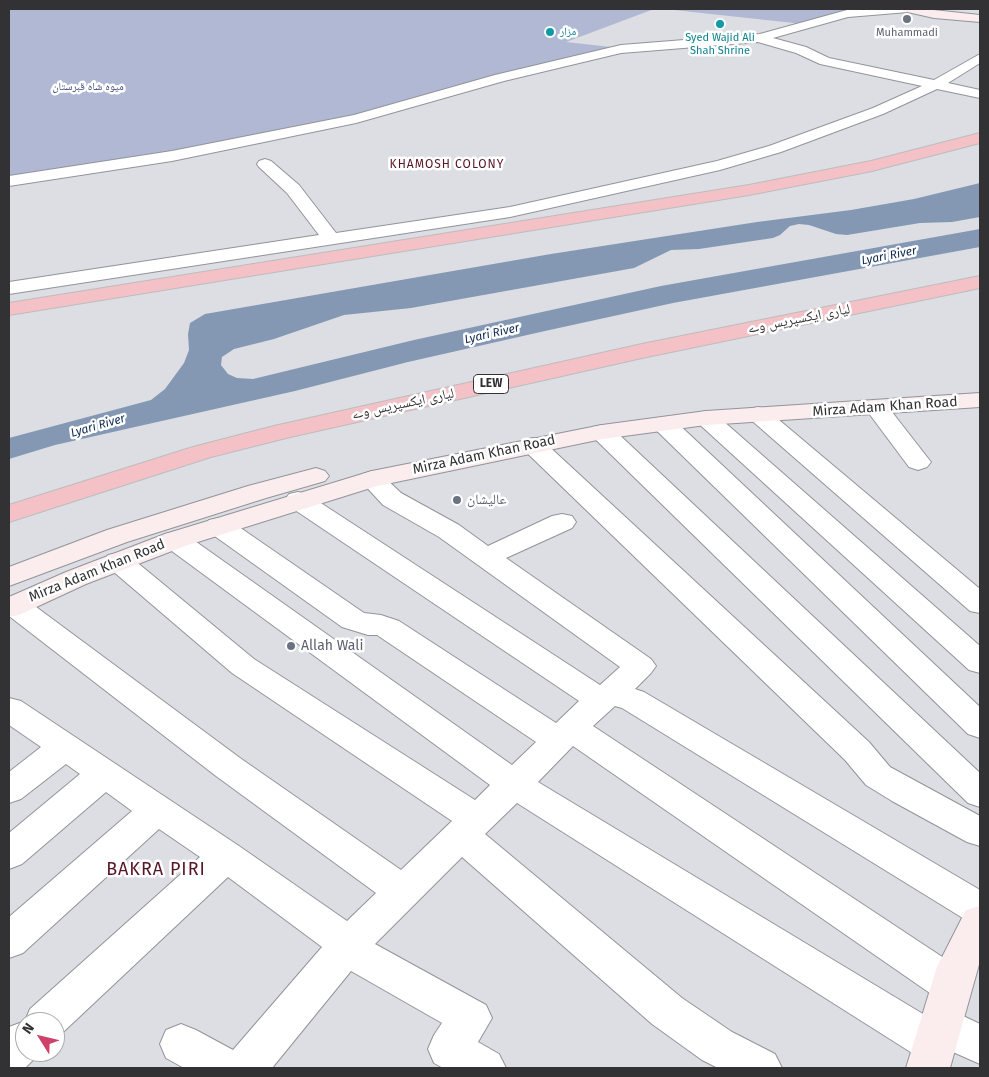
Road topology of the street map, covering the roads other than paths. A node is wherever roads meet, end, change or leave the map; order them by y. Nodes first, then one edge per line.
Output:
1 (907, 9) edge
2 (980, 19) edge
3 (758, 38) junction
4 (980, 58) edge
5 (935, 85) junction
6 (980, 94) edge
7 (980, 138) edge
8 (265, 164) dead end
9 (9, 181) edge
10 (331, 239) junction
11 (980, 282) edge
12 (9, 288) edge
13 (9, 309) edge
14 (980, 384) edge
15 (980, 400) edge
16 (877, 408) junction
17 (758, 414) junction
18 (706, 418) junction
19 (664, 424) junction
20 (602, 432) junction
21 (533, 445) junction
22 (918, 462) dead end
23 (372, 479) junction
24 (298, 500) junction
25 (9, 514) edge
26 (562, 522) dead end
27 (219, 526) junction
28 (175, 540) junction
29 (486, 556) junction
30 (118, 561) junction
31 (11, 597) edge
32 (980, 604) edge
33 (980, 663) edge
34 (606, 697) junction
35 (13, 719) edge
36 (980, 726) edge
37 (565, 734) junction
38 (65, 747) junction
39 (104, 774) junction
40 (514, 784) junction
41 (9, 790) edge
42 (980, 794) edge
43 (157, 810) junction
44 (469, 827) junction
45 (980, 832) edge
46 (9, 854) edge
47 (226, 856) junction
48 (403, 892) junction
49 (980, 910) edge
50 (980, 922) edge
51 (9, 941) edge
52 (349, 946) junction
53 (963, 976) edge
54 (56, 1012) edge
55 (181, 1044) dead end
56 (934, 1045) edge
57 (980, 1045) edge
58 (224, 1068) edge
59 (245, 1068) edge
60 (484, 1068) edge
61 (760, 1068) edge

1 - 2 main road
1 - 3 street
3 - 5 street
3 - 9 street
4 - 5 street
5 - 6 street
5 - 10 street
7 - 13 highway
8 - 10 street
10 - 12 street
11 - 25 highway, لیاری ایکسپریس وے / LEW
14 - 31 main road, Mirza Adam Khan Road
15 - 16 main road, Mirza Adam Khan Road
16 - 17 main road, Mirza Adam Khan Road
16 - 22 street
17 - 18 main road, Mirza Adam Khan Road
17 - 32 street
18 - 19 main road, Mirza Adam Khan Road
18 - 33 street
19 - 20 main road, Mirza Adam Khan Road
19 - 36 street
20 - 21 main road, Mirza Adam Khan Road
20 - 42 street
21 - 23 main road, Mirza Adam Khan Road
21 - 45 street
23 - 24 main road, Mirza Adam Khan Road
23 - 29 street
24 - 27 main road, Mirza Adam Khan Road
24 - 34 street
26 - 29 street
27 - 28 main road, Mirza Adam Khan Road
27 - 37 street
28 - 30 main road, Mirza Adam Khan Road
28 - 40 street
29 - 34 street
30 - 31 main road, Mirza Adam Khan Road
30 - 44 street
31 - 48 street
34 - 37 street
34 - 49 street
35 - 38 street
37 - 40 street
37 - 53 street
38 - 39 street
38 - 41 street
39 - 43 street
39 - 46 street
40 - 44 street
40 - 56 street
43 - 47 street
43 - 51 street
44 - 48 street
44 - 61 street
47 - 52 street
47 - 54 street
48 - 52 street
50 - 53 main road
52 - 59 street
52 - 60 street
53 - 56 main road
55 - 58 street
56 - 57 street

